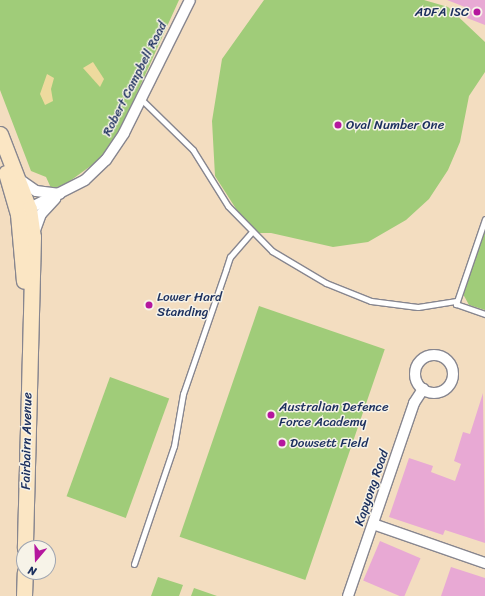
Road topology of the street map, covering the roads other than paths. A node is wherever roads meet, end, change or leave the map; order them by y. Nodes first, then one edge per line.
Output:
1 (190, 0) edge
2 (141, 99) junction
3 (0, 134) edge
4 (0, 157) edge
5 (19, 179) junction
6 (60, 194) junction
7 (23, 212) junction
8 (485, 219) edge
9 (250, 233) junction
10 (33, 237) junction
11 (457, 301) junction
12 (485, 314) edge
13 (29, 334) junction
14 (423, 389) dead end
15 (373, 524) junction
16 (25, 540) edge
17 (485, 563) edge
18 (134, 564) dead end
19 (25, 580) edge
20 (24, 596) edge
21 (348, 596) edge

1 - 2 street, Robert Campbell Road
2 - 6 street, Robert Campbell Road
2 - 9 lane
3 - 5 main road, Fairbairn Avenue
4 - 7 main road, Fairbairn Avenue
5 - 6 street
5 - 7 main road, Fairbairn Avenue
6 - 7 street, Robert Campbell Road
6 - 10 street, Robert Campbell Road
7 - 10 main road, Fairbairn Avenue
7 - 13 main road, Fairbairn Avenue
8 - 11 lane
9 - 11 lane
9 - 18 lane
10 - 13 main road, Fairbairn Avenue
11 - 12 lane
13 - 16 main road, Fairbairn Avenue
14 - 15 street, Kapyong Road
15 - 17 street
15 - 21 street, Kapyong Road
19 - 20 main road

